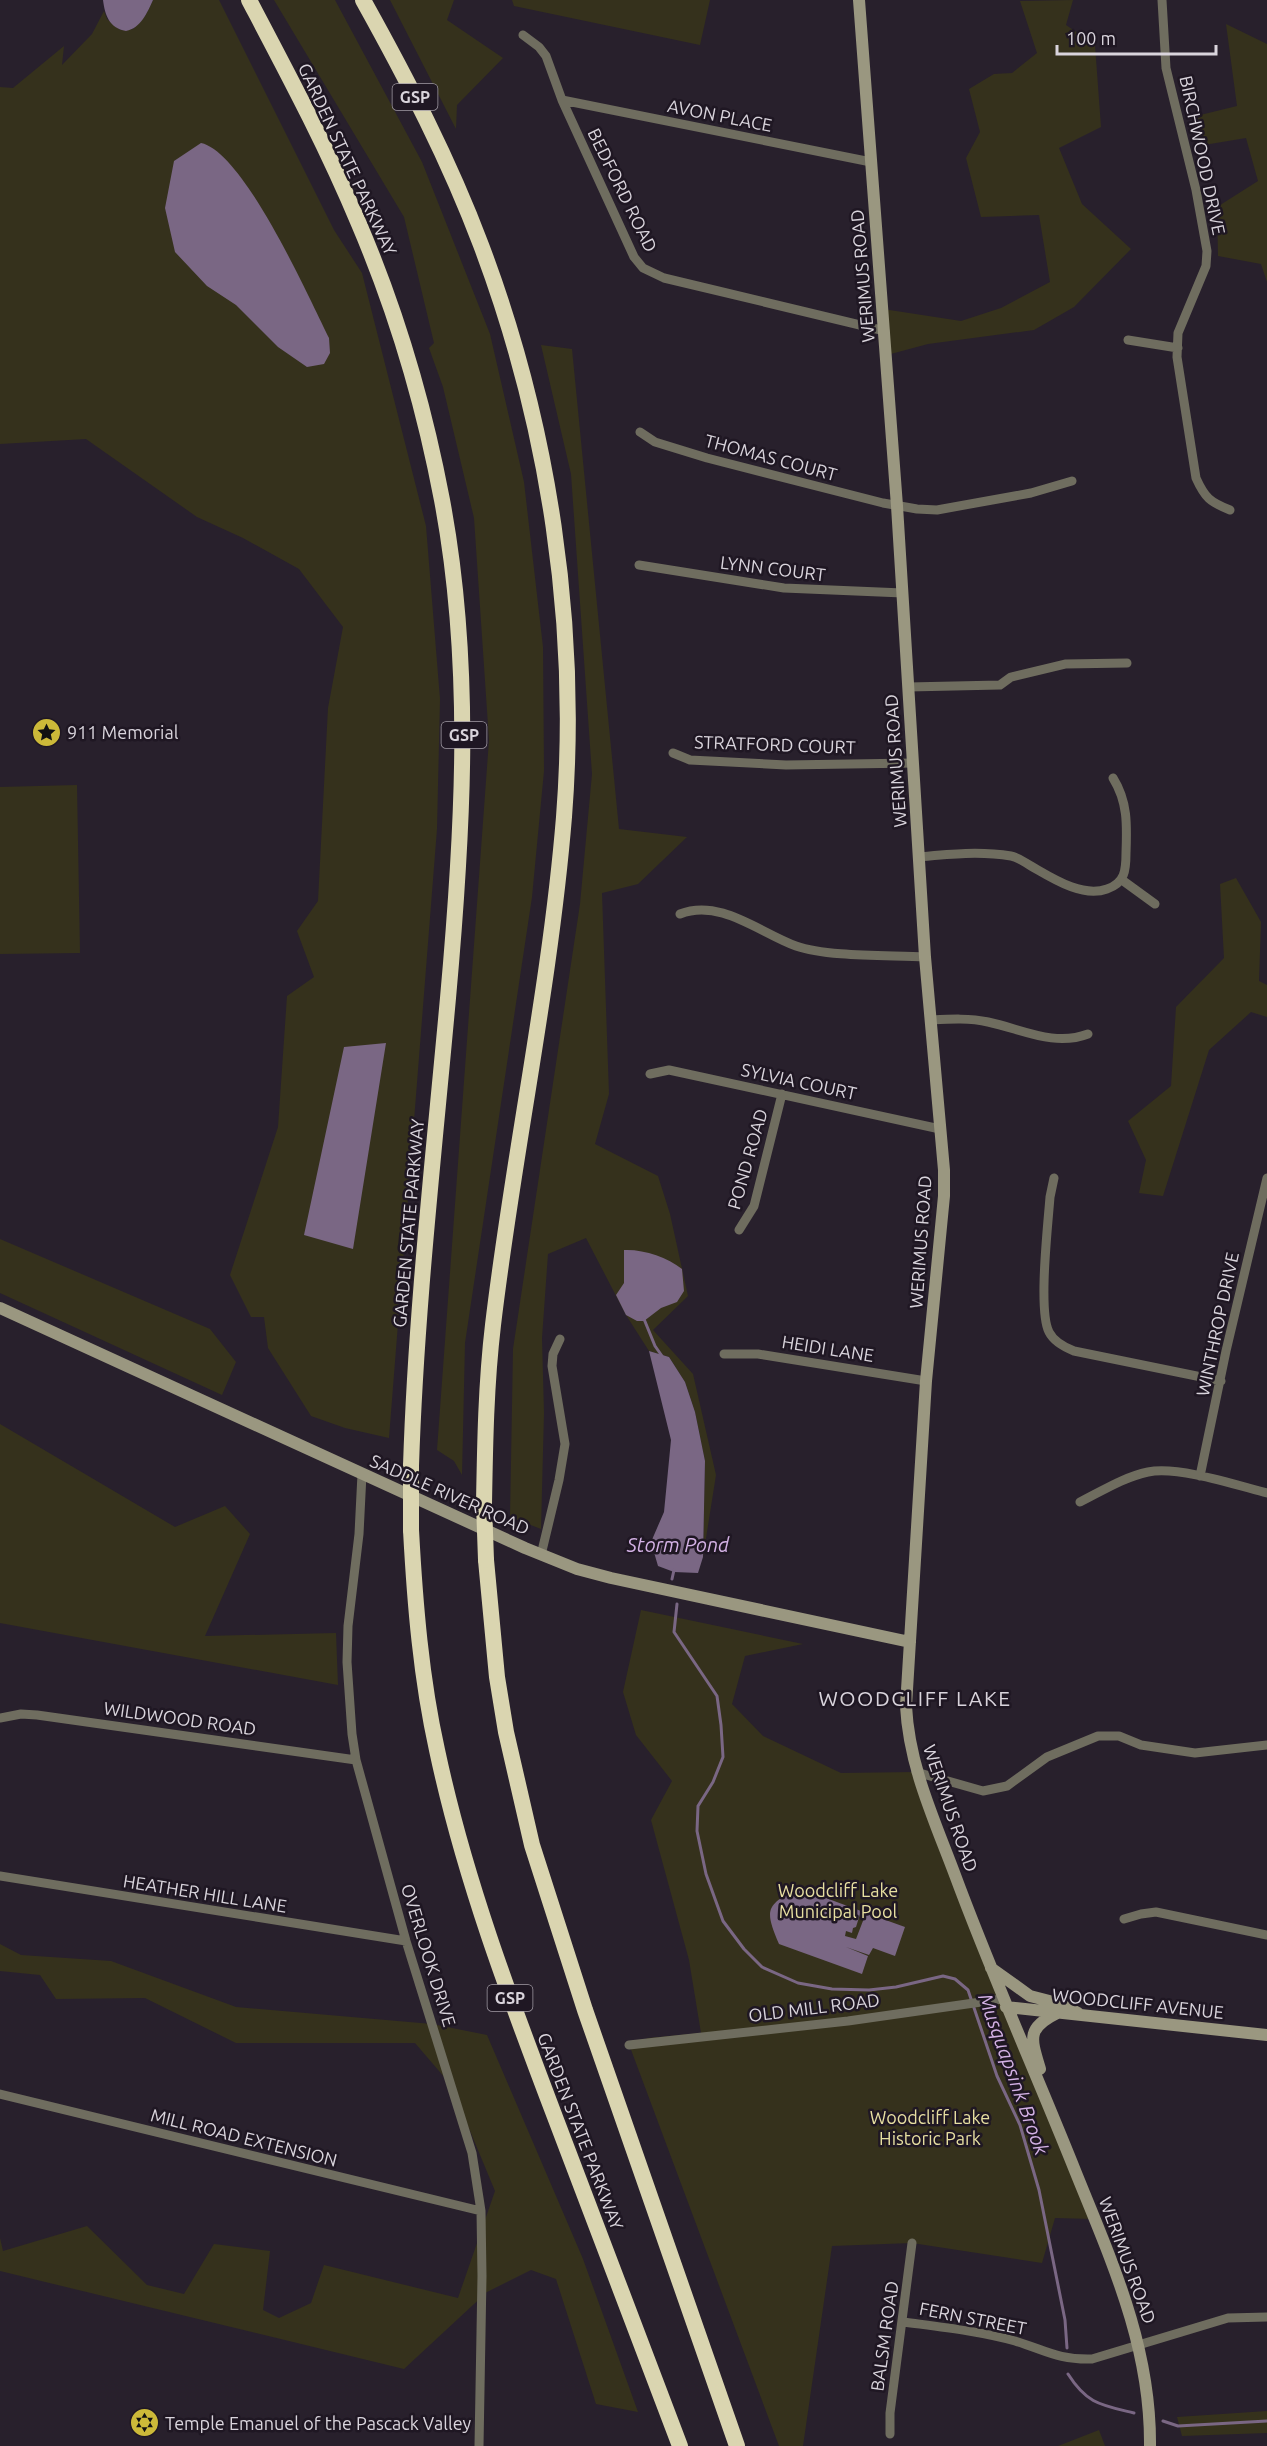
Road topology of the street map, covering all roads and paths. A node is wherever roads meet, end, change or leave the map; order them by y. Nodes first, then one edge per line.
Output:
1 (249, 0) edge
2 (363, 0) edge
3 (368, 0) edge
4 (859, 0) edge
5 (1162, 0) edge
6 (523, 35) dead end
7 (384, 37) junction
8 (562, 100) junction
9 (871, 162) junction
10 (885, 331) junction
11 (1128, 340) dead end
12 (1178, 348) junction
13 (640, 432) dead end
14 (1072, 481) dead end
15 (897, 506) junction
16 (1230, 510) dead end
17 (639, 565) dead end
18 (903, 593) junction
19 (1127, 663) dead end
20 (908, 687) junction
21 (673, 753) dead end
22 (914, 763) junction
23 (1113, 778) dead end
24 (920, 857) junction
25 (1122, 880) junction
26 (1155, 904) dead end
27 (680, 914) dead end
28 (925, 957) junction
29 (932, 1020) junction
30 (1088, 1034) dead end
31 (650, 1074) dead end
32 (782, 1094) junction
33 (940, 1129) junction
34 (1054, 1178) dead end
35 (1267, 1178) edge
36 (739, 1230) dead end
37 (0, 1308) edge
38 (560, 1339) dead end
39 (724, 1354) dead end
40 (926, 1381) junction
41 (1221, 1381) junction
42 (362, 1474) junction
43 (1200, 1476) junction
44 (1267, 1493) edge
45 (1080, 1502) dead end
46 (541, 1555) junction
47 (910, 1642) junction
48 (0, 1718) edge
49 (1267, 1745) edge
50 (356, 1760) junction
51 (916, 1772) junction
52 (0, 1876) edge
53 (1124, 1919) dead end
54 (1267, 1935) edge
55 (406, 1941) junction
56 (989, 1967) junction
57 (1004, 2003) junction
58 (1057, 2013) junction
59 (1082, 2015) junction
60 (1267, 2034) edge
61 (629, 2045) dead end
62 (0, 2094) edge
63 (1045, 2096) junction
64 (481, 2211) junction
65 (912, 2243) dead end
66 (1267, 2317) edge
67 (904, 2322) junction
68 (1139, 2344) junction
69 (890, 2434) dead end
70 (479, 2446) edge
71 (680, 2446) edge
72 (737, 2446) edge
73 (1150, 2446) edge

1 - 71 highway, GARDEN STATE PARKWAY / GSP, bridge
2 - 7 highway, GSP
3 - 7 highway
4 - 9 main road, WERIMUS ROAD
5 - 12 street, BIRCHWOOD DRIVE
6 - 8 street, BEDFORD ROAD
7 - 72 highway, GSP, bridge
8 - 9 street, AVON PLACE
8 - 10 street, BEDFORD ROAD
9 - 10 main road, WERIMUS ROAD
10 - 15 main road, WERIMUS ROAD
11 - 12 street
12 - 16 street, BIRCHWOOD DRIVE
13 - 15 street, THOMAS COURT
14 - 15 street, THOMAS COURT
15 - 18 main road, WERIMUS ROAD
17 - 18 street, LYNN COURT
18 - 20 main road, WERIMUS ROAD
19 - 20 street
20 - 22 main road, WERIMUS ROAD
21 - 22 street, STRATFORD COURT
22 - 24 main road, WERIMUS ROAD
23 - 25 street
24 - 25 street
24 - 28 main road, WERIMUS ROAD
25 - 26 street
27 - 28 street
28 - 29 main road, WERIMUS ROAD
29 - 30 street
29 - 33 main road, WERIMUS ROAD
31 - 32 street, SYLVIA COURT
32 - 33 street, SYLVIA COURT
32 - 36 street, POND ROAD
33 - 40 main road, WERIMUS ROAD
34 - 41 street
35 - 41 street, WINTHROP DRIVE
37 - 42 main road, SADDLE RIVER ROAD
38 - 46 street
39 - 40 street, HEIDI LANE
40 - 47 main road, WERIMUS ROAD
41 - 43 street, WINTHROP DRIVE
42 - 46 main road, SADDLE RIVER ROAD
42 - 50 street, OVERLOOK DRIVE
43 - 44 street
43 - 45 street
46 - 47 main road, SADDLE RIVER ROAD
47 - 51 main road, WERIMUS ROAD
48 - 50 street, WILDWOOD ROAD
49 - 51 street
50 - 55 street, OVERLOOK DRIVE
51 - 56 main road, WERIMUS ROAD
52 - 55 street, HEATHER HILL LANE
53 - 54 street
55 - 64 street, OVERLOOK DRIVE
56 - 57 main road, WERIMUS ROAD
56 - 59 main road
57 - 58 main road, WOODCLIFF AVENUE
57 - 61 street, OLD MILL ROAD
57 - 63 main road, WERIMUS ROAD
58 - 59 main road, WOODCLIFF AVENUE
58 - 63 main road
59 - 60 main road, WOODCLIFF AVENUE
62 - 64 street, MILL ROAD EXTENSION
63 - 68 main road, WERIMUS ROAD
64 - 70 street, OVERLOOK DRIVE
65 - 67 street, BALSM ROAD
66 - 68 street, FERN STREET
67 - 68 street, FERN STREET
67 - 69 street, BALSM ROAD
68 - 73 main road, WERIMUS ROAD

